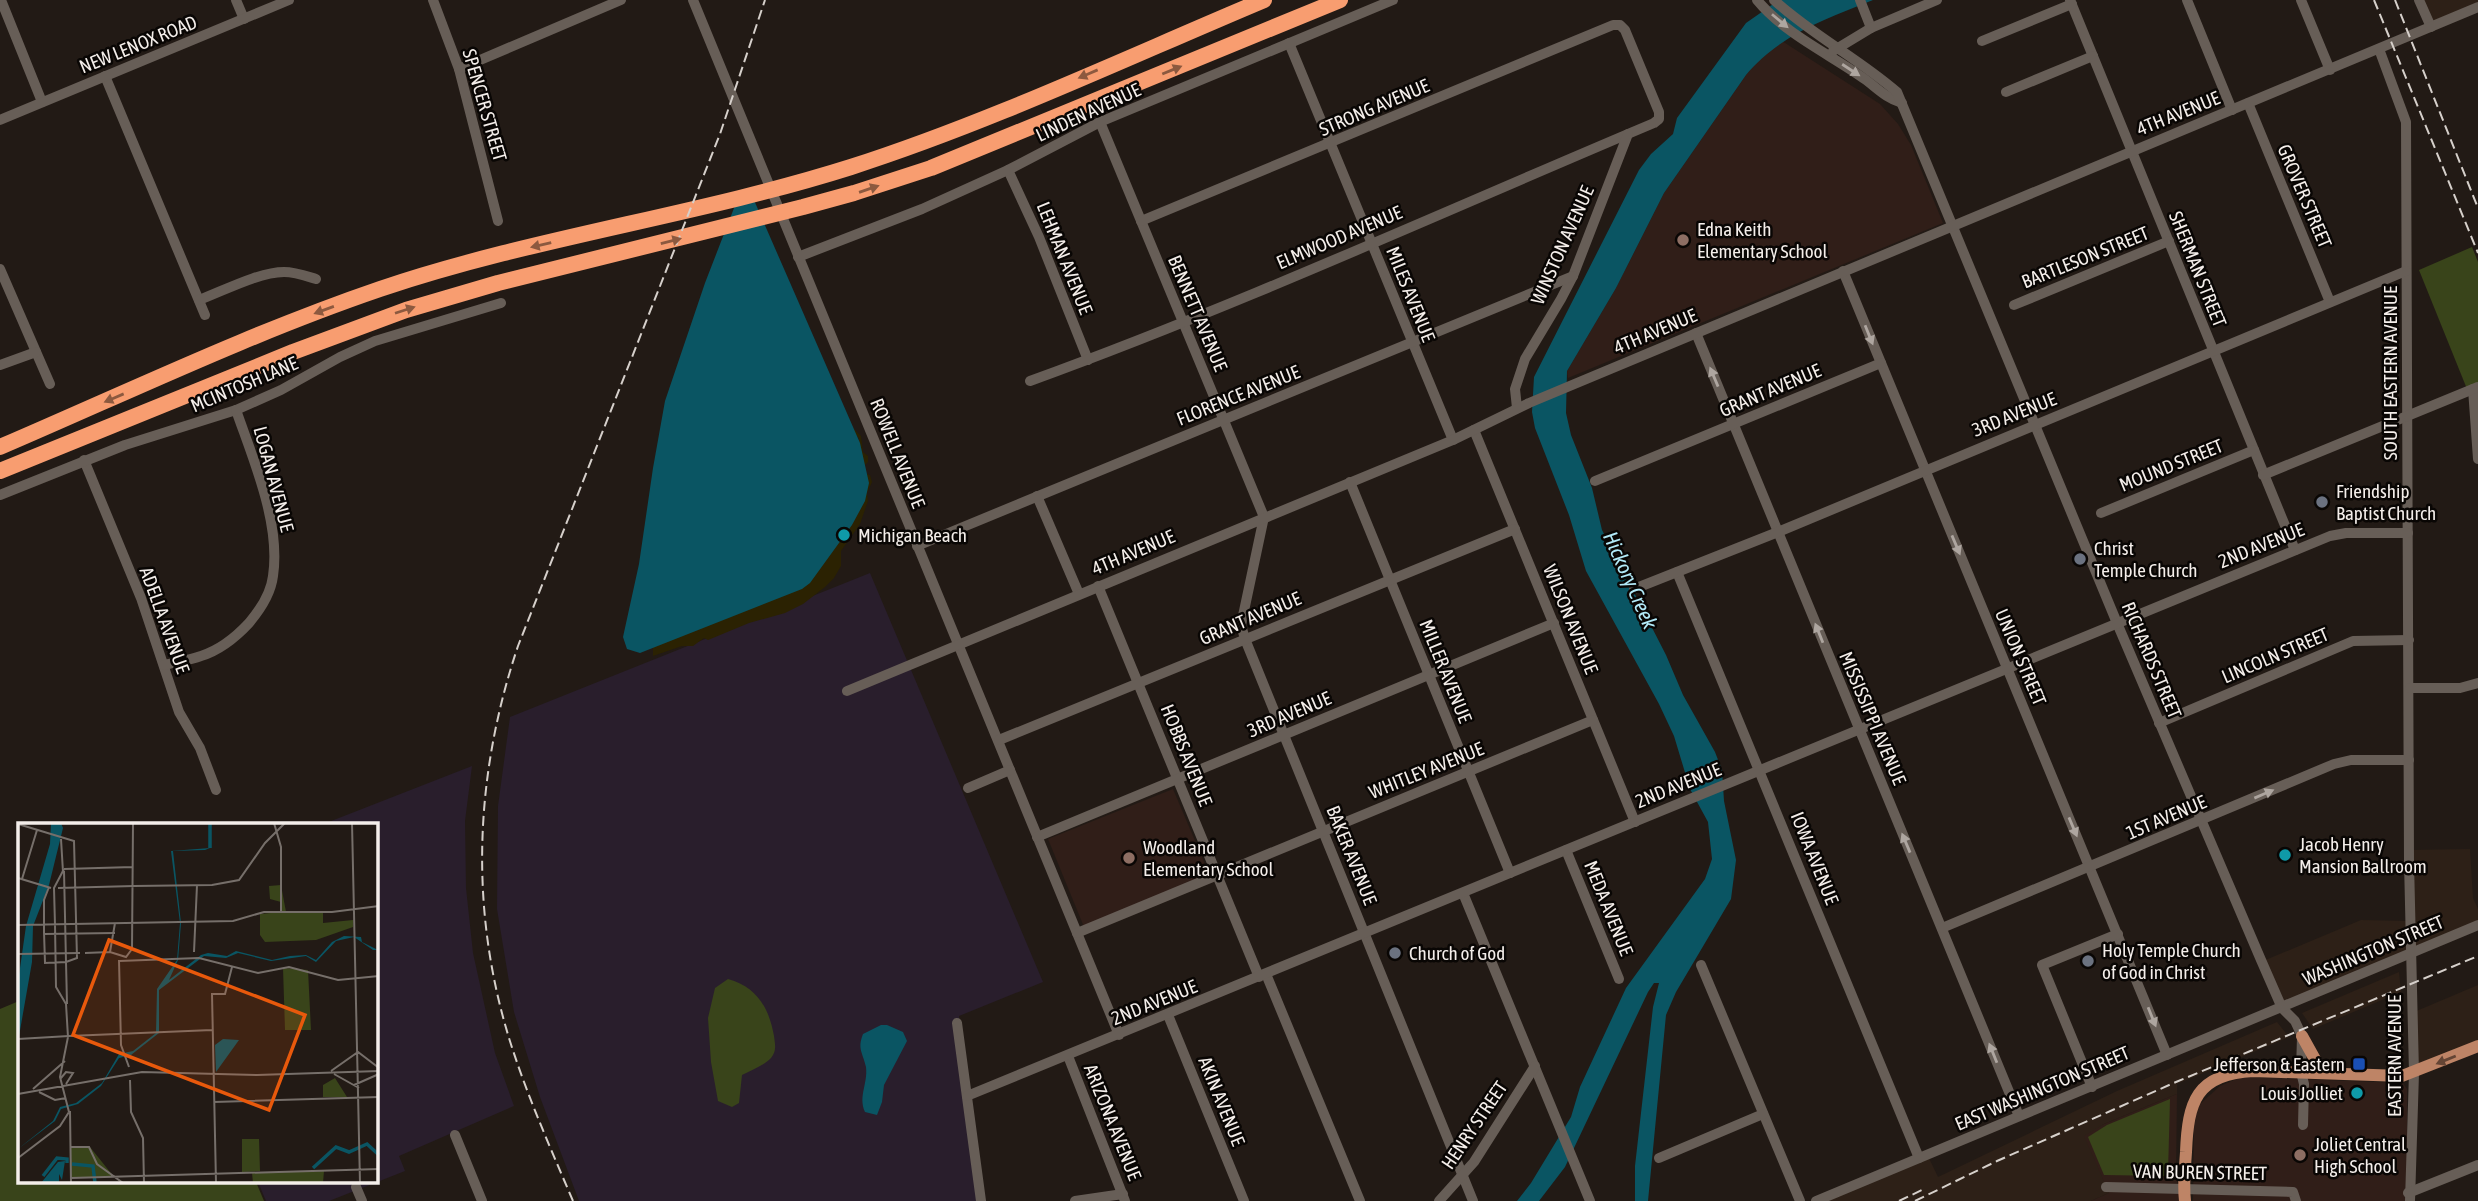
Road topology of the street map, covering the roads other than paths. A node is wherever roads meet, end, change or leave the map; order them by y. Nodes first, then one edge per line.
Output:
1 (1, 0) edge
2 (236, 0) edge
3 (289, 0) edge
4 (433, 0) edge
5 (621, 0) edge
6 (693, 0) edge
7 (1264, 0) edge
8 (1340, 0) edge
9 (1393, 0) edge
10 (1773, 0) edge
11 (1937, 0) edge
12 (2187, 0) edge
13 (2301, 0) edge
14 (2419, 0) edge
15 (1759, 2) edge
16 (2071, 2) edge
17 (1861, 3) edge
18 (2478, 7) edge
19 (244, 19) junction
20 (1620, 25) joint
21 (2431, 27) junction
22 (1871, 28) junction
23 (1804, 33) junction
24 (1982, 41) dead end
25 (1289, 43) junction
26 (2379, 49) junction
27 (1832, 51) junction
28 (2093, 56) junction
29 (459, 69) junction
30 (2330, 70) junction
31 (105, 76) junction
32 (2006, 92) dead end
33 (42, 103) junction
34 (2248, 103) junction
35 (2232, 110) junction
36 (0, 120) edge
37 (1100, 122) junction
38 (1628, 134) junction
39 (1331, 144) junction
40 (2131, 151) junction
41 (1008, 170) junction
42 (498, 221) dead end
43 (1141, 221) junction
44 (1953, 225) junction
45 (2169, 241) junction
46 (1372, 243) junction
47 (798, 257) junction
48 (0, 269) edge
49 (1843, 271) junction
50 (2406, 271) junction
51 (1573, 276) junction
52 (316, 279) dead end
53 (199, 300) junction
54 (2330, 302) junction
55 (501, 303) dead end
56 (2014, 305) dead end
57 (205, 315) dead end
58 (1182, 321) junction
59 (1696, 333) junction
60 (1411, 342) junction
61 (2213, 350) junction
62 (36, 352) junction
63 (1088, 360) junction
64 (1881, 363) junction
65 (0, 365) edge
66 (1030, 381) dead end
67 (50, 384) dead end
68 (2476, 388) edge
69 (1517, 408) junction
70 (236, 410) junction
71 (2408, 414) junction
72 (1224, 420) junction
73 (1735, 424) junction
74 (2035, 425) junction
75 (1474, 430) junction
76 (1453, 440) junction
77 (0, 447) edge
78 (2254, 450) junction
79 (2478, 459) edge
80 (84, 460) junction
81 (1924, 470) junction
82 (0, 471) edge
83 (2263, 475) junction
84 (1595, 481) dead end
85 (1350, 482) junction
86 (0, 495) edge
87 (1037, 496) junction
88 (2101, 513) dead end
89 (1264, 517) junction
90 (1515, 529) junction
91 (1778, 532) junction
92 (2408, 533) junction
93 (917, 546) junction
94 (2295, 550) junction
95 (1677, 572) junction
96 (1389, 579) junction
97 (1098, 586) junction
98 (1634, 589) dead end
99 (1079, 594) junction
100 (1555, 623) junction
101 (2117, 623) junction
102 (1245, 639) junction
103 (2409, 640) junction
104 (959, 645) junction
105 (164, 665) junction
106 (2007, 669) junction
107 (1428, 676) junction
108 (2478, 682) edge
109 (1138, 683) junction
110 (2410, 688) junction
111 (847, 691) dead end
112 (1594, 720) junction
113 (2159, 723) junction
114 (1858, 730) junction
115 (1284, 736) junction
116 (999, 740) junction
117 (2409, 760) junction
118 (1010, 770) junction
119 (1760, 770) junction
120 (1468, 771) junction
121 (1177, 779) junction
122 (968, 788) dead end
123 (216, 790) dead end
124 (2201, 821) junction
125 (1635, 822) junction
126 (1322, 831) junction
127 (1037, 837) junction
128 (1566, 850) junction
129 (2090, 867) junction
130 (1510, 873) junction
131 (1217, 875) junction
132 (1463, 893) junction
133 (2478, 925) edge
134 (1942, 928) junction
135 (1077, 933) junction
136 (1365, 933) junction
137 (2118, 934) junction
138 (2410, 953) junction
139 (1701, 965) dead end
140 (1262, 976) junction
141 (1619, 979) dead end
142 (2282, 1008) junction
143 (1168, 1015) junction
144 (957, 1023) dead end
145 (1119, 1035) junction
146 (2302, 1036) junction
147 (2478, 1046) edge
148 (2167, 1055) junction
149 (1068, 1056) junction
150 (1535, 1066) junction
151 (2301, 1072) junction
152 (2333, 1073) junction
153 (2414, 1073) junction
154 (2092, 1087) junction
155 (967, 1096) junction
156 (1763, 1114) junction
157 (2019, 1116) junction
158 (2303, 1125) dead end
159 (455, 1135) dead end
160 (1659, 1158) dead end
161 (1919, 1158) junction
162 (2478, 1165) edge
163 (1464, 1175) junction
164 (356, 1187) dead end
165 (2106, 1187) dead end
166 (2184, 1196) edge
167 (2294, 1196) edge
168 (2409, 1197) edge
169 (1124, 1198) edge
170 (362, 1201) edge
171 (482, 1201) edge
172 (981, 1201) edge
173 (1075, 1201) edge
174 (1244, 1201) edge
175 (1360, 1201) edge
176 (1439, 1201) edge
177 (1473, 1201) edge
178 (1590, 1201) edge
179 (1800, 1201) edge
180 (1816, 1201) edge

1 - 33 street
2 - 19 street
3 - 19 street, NEW LENOX ROAD
4 - 29 street, SPENCER STREET
5 - 29 street
6 - 47 street, ROWELL AVENUE
7 -> 77 highway
82 -> 8 highway
9 - 25 street, LINDEN AVENUE
10 - 23 street, RICHARDS STREET
11 - 22 street
12 - 35 street
13 - 30 street
14 - 21 street
15 -> 23 street, RICHARDS STREET
16 - 24 street
16 - 28 street, SHERMAN STREET
17 - 22 street
18 - 21 street, 4TH AVENUE
19 - 31 street, NEW LENOX ROAD
20 - 38 street, ELMWOOD AVENUE
20 - 39 street, STRONG AVENUE
21 - 26 street, 4TH AVENUE
22 - 27 street
23 - 27 street, RICHARDS STREET
25 - 37 street, LINDEN AVENUE
25 - 39 street, MILES AVENUE
26 - 30 street, 4TH AVENUE
26 - 50 street, SOUTH EASTERN AVENUE
27 - 44 street, RICHARDS STREET
28 - 32 street
28 - 40 street, SHERMAN STREET
29 - 42 street, SPENCER STREET
30 - 34 street, 4TH AVENUE
31 - 33 street, NEW LENOX ROAD
31 - 53 street
33 - 36 street, NEW LENOX ROAD
34 - 35 street, 4TH AVENUE
34 - 54 street, GROVER STREET
35 - 40 street, 4TH AVENUE
37 - 41 street, LINDEN AVENUE
37 - 43 street, BENNETT AVENUE
38 - 46 street, ELMWOOD AVENUE
38 - 51 street, WINSTON AVENUE
39 - 43 street, STRONG AVENUE
39 - 46 street, MILES AVENUE
40 - 44 street, 4TH AVENUE
40 - 45 street, SHERMAN STREET
41 - 47 street, LINDEN AVENUE
41 - 63 street, LEHMAN AVENUE
43 - 58 street, BENNETT AVENUE
44 - 49 street, 4TH AVENUE
44 - 74 street, RICHARDS STREET
45 - 56 street, BARTLESON STREET
45 - 61 street, SHERMAN STREET
46 - 58 street, ELMWOOD AVENUE
46 - 60 street, MILES AVENUE
47 - 93 street, ROWELL AVENUE
48 - 62 street
49 - 59 street, 4TH AVENUE
49 -> 64 street, UNION STREET
50 - 54 street, 3RD AVENUE
50 - 71 street, SOUTH EASTERN AVENUE
51 - 60 street, FLORENCE AVENUE
51 - 69 street, WINSTON AVENUE
52 - 53 street
53 - 57 street
54 - 61 street, 3RD AVENUE
55 - 70 street, MCINTOSH LANE
58 - 63 street, ELMWOOD AVENUE
58 - 72 street, BENNETT AVENUE
59 - 69 street, 4TH AVENUE
73 -> 59 street, MISSISSIPPI AVENUE
60 - 72 street, FLORENCE AVENUE
60 - 76 street, MILES AVENUE
61 - 74 street, 3RD AVENUE
61 - 78 street, SHERMAN STREET
62 - 65 street
62 - 67 street
63 - 66 street, ELMWOOD AVENUE
64 - 73 street, GRANT AVENUE
64 - 81 street, UNION STREET
68 - 71 street
68 - 79 street
69 - 75 street, 4TH AVENUE
70 - 80 street, MCINTOSH LANE
70 - 105 street, LOGAN AVENUE
71 - 83 street
71 - 92 street, SOUTH EASTERN AVENUE
72 - 87 street, FLORENCE AVENUE
72 - 89 street, BENNETT AVENUE
73 - 84 street, GRANT AVENUE
73 - 91 street, MISSISSIPPI AVENUE
74 - 81 street, 3RD AVENUE
74 - 101 street, RICHARDS STREET
75 - 76 street, 4TH AVENUE
75 - 90 street, WILSON AVENUE
76 - 85 street, 4TH AVENUE
78 - 83 street, SHERMAN STREET
78 - 88 street, MOUND STREET
80 - 86 street, MCINTOSH LANE
80 - 105 street, ADELLA AVENUE
81 - 91 street, 3RD AVENUE
81 -> 106 street, UNION STREET
83 - 94 street, SHERMAN STREET
85 - 89 street, 4TH AVENUE
85 - 96 street, MILLER AVENUE
87 - 93 street, FLORENCE AVENUE
87 - 99 street
89 - 97 street, 4TH AVENUE
89 - 102 street, BAKER AVENUE
90 - 96 street, GRANT AVENUE
90 - 100 street, WILSON AVENUE
91 - 95 street, 3RD AVENUE
114 -> 91 street, MISSISSIPPI AVENUE
92 - 94 street, 2ND AVENUE
92 - 103 street, SOUTH EASTERN AVENUE
93 - 104 street, ROWELL AVENUE
94 - 101 street, 2ND AVENUE
95 - 98 street, 3RD AVENUE
95 - 119 street, IOWA AVENUE
96 - 102 street, GRANT AVENUE
96 - 107 street, MILLER AVENUE
97 - 99 street, 4TH AVENUE
97 - 109 street, HOBBS AVENUE
99 - 104 street, 4TH AVENUE
100 - 107 street, 3RD AVENUE
100 - 112 street, WILSON AVENUE
101 - 106 street, 2ND AVENUE
101 - 113 street, RICHARDS STREET
102 - 109 street, GRANT AVENUE
102 - 115 street, BAKER AVENUE
103 - 110 street, SOUTH EASTERN AVENUE
103 - 113 street, LINCOLN STREET
104 - 111 street, 4TH AVENUE
104 - 116 street, ROWELL AVENUE
105 - 123 street, ADELLA AVENUE
106 - 114 street, 2ND AVENUE
106 -> 129 street, UNION STREET
107 - 115 street, 3RD AVENUE
107 - 120 street, MILLER AVENUE
108 - 110 street
109 - 116 street, GRANT AVENUE
109 - 121 street, HOBBS AVENUE
110 - 117 street, SOUTH EASTERN AVENUE
112 - 120 street, WHITLEY AVENUE
112 - 125 street, WILSON AVENUE
113 - 124 street, RICHARDS STREET
114 - 119 street, 2ND AVENUE
134 -> 114 street, MISSISSIPPI AVENUE
115 - 121 street, 3RD AVENUE
115 - 126 street, BAKER AVENUE
116 - 118 street, ROWELL AVENUE
124 -> 117 street, 1ST AVENUE
117 - 138 street, SOUTH EASTERN AVENUE
118 - 122 street
118 - 127 street, ROWELL AVENUE
119 - 125 street, 2ND AVENUE
119 - 161 street, IOWA AVENUE
120 - 126 street, WHITLEY AVENUE
120 - 130 street, MILLER AVENUE
121 - 127 street, 3RD AVENUE
121 - 131 street, HOBBS AVENUE
124 - 129 street, 1ST AVENUE
124 - 142 street, RICHARDS STREET
125 - 128 street, 2ND AVENUE
126 - 131 street, WHITLEY AVENUE
126 - 136 street, BAKER AVENUE
127 - 135 street, ROWELL AVENUE
128 - 130 street, 2ND AVENUE
128 - 141 street, MEDA AVENUE
129 - 134 street, 1ST AVENUE
129 - 137 street, UNION STREET
130 - 132 street, 2ND AVENUE
131 - 135 street, WHITLEY AVENUE
131 - 140 street, HOBBS AVENUE
132 - 136 street, 2ND AVENUE
132 - 150 street
133 - 138 street, WASHINGTON STREET
157 -> 134 street, MISSISSIPPI AVENUE
135 - 145 street, ROWELL AVENUE
136 - 140 street, 2ND AVENUE
136 - 163 street, BAKER AVENUE
137 -> 148 street, UNION STREET
137 - 154 street
138 - 142 street, WASHINGTON STREET
138 - 153 street, EASTERN AVENUE
139 - 156 street
140 - 143 street, 2ND AVENUE
140 - 175 street, HOBBS AVENUE
142 - 146 street, RICHARDS STREET
142 - 148 street, EAST WASHINGTON STREET
143 - 145 street, 2ND AVENUE
143 - 174 street, AKIN AVENUE
144 - 155 street
145 - 149 street, 2ND AVENUE
146 - 151 street
146 - 152 main road
147 -> 153 main road
148 - 154 street, EAST WASHINGTON STREET
149 - 155 street, 2ND AVENUE
149 - 169 street, ARIZONA AVENUE
150 - 163 street, HENRY STREET
150 - 178 street
151 - 152 main road
151 - 158 street
151 - 166 main road
152 - 153 main road
153 - 168 street, EASTERN AVENUE
154 - 157 street, EAST WASHINGTON STREET
155 - 172 street
156 - 160 street
156 - 179 street
157 - 161 street, EAST WASHINGTON STREET
159 - 171 street
161 - 180 street, EAST WASHINGTON STREET
162 - 168 street
163 - 176 street, HENRY STREET
163 - 177 street, BAKER AVENUE
164 - 170 street
165 - 166 street, VAN BUREN STREET
166 - 167 street, VAN BUREN STREET
169 - 173 street

